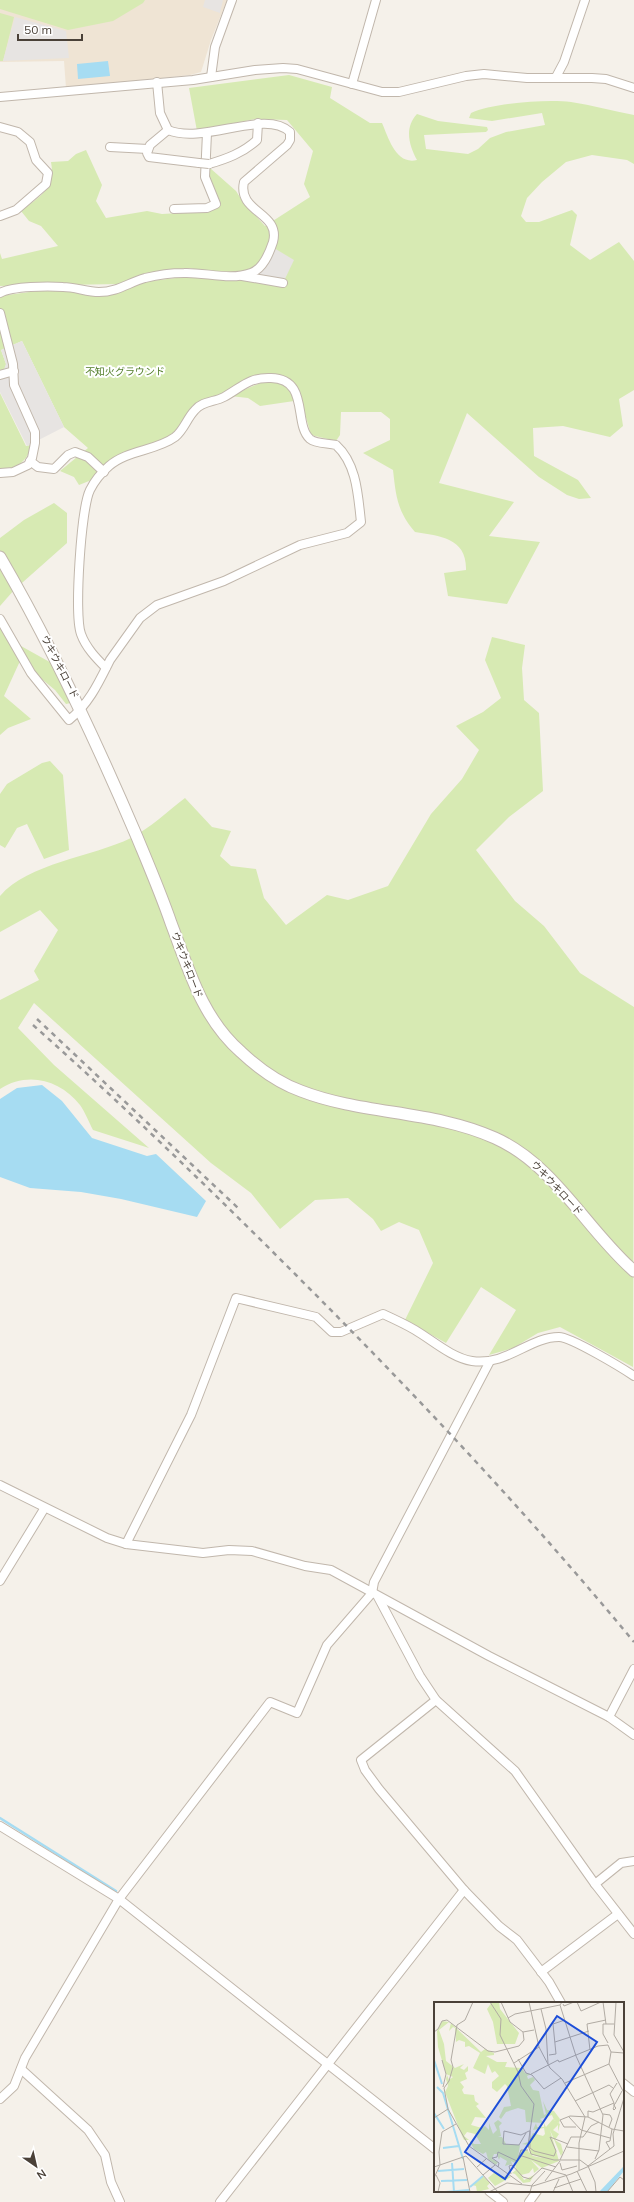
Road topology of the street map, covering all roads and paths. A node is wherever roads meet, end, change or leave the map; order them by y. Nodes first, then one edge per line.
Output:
1 (232, 0) edge
2 (376, 0) edge
3 (585, 0) edge
4 (211, 77) junction
5 (556, 77) junction
6 (157, 82) junction
7 (352, 84) junction
8 (634, 88) edge
9 (0, 97) edge
10 (258, 123) junction
11 (0, 127) edge
12 (168, 130) junction
13 (207, 133) junction
14 (110, 147) dead end
15 (148, 149) junction
16 (174, 209) dead end
17 (0, 216) edge
18 (240, 275) junction
19 (283, 283) dead end
20 (0, 293) edge
21 (0, 313) edge
22 (14, 371) junction
23 (0, 375) edge
24 (30, 461) junction
25 (104, 472) junction
26 (0, 473) edge
27 (0, 557) edge
28 (0, 618) edge
29 (106, 668) junction
30 (82, 710) junction
31 (634, 1271) edge
32 (490, 1361) junction
33 (634, 1376) edge
34 (0, 1486) edge
35 (44, 1509) junction
36 (126, 1544) junction
37 (0, 1581) edge
38 (375, 1595) junction
39 (634, 1669) edge
40 (436, 1700) junction
41 (609, 1717) junction
42 (634, 1735) edge
43 (0, 1826) edge
44 (634, 1861) edge
45 (595, 1884) junction
46 (464, 1890) junction
47 (119, 1899) junction
48 (618, 1914) junction
49 (634, 1934) edge
50 (541, 1972) junction
51 (560, 2002) edge
52 (327, 2065) junction
53 (21, 2069) junction
54 (624, 2084) edge
55 (634, 2092) edge
56 (0, 2099) edge
57 (434, 2148) edge
58 (490, 2192) edge
59 (537, 2192) edge
60 (120, 2202) edge
61 (220, 2202) edge
62 (503, 2202) edge
63 (529, 2202) edge

1 - 4 street
2 - 7 street
3 - 5 street
4 - 6 street
4 - 7 street
5 - 7 street
5 - 8 street
6 - 9 street
6 - 12 street
10 - 13 street
10 - 15 street, bridge
10 - 18 street
11 - 17 street
12 - 13 street
12 - 15 street
13 - 16 street
14 - 15 street
18 - 19 street
18 - 20 street
21 - 22 street
22 - 23 street
22 - 24 street
24 - 25 street
24 - 26 street
25 - 29 street
25 - 29 street
27 - 30 street, ウキウキロード
28 - 30 street
29 - 30 street
30 - 31 street, ウキウキロード
32 - 33 street
32 - 36 street
32 - 38 street
34 - 35 street
35 - 36 street
35 - 37 street
36 - 38 street
38 - 40 street
38 - 41 street
38 - 47 street
39 - 41 street
40 - 45 street
40 - 46 street
41 - 42 street
43 - 47 street
44 - 45 street
45 - 48 street
46 - 50 street
46 - 52 street
47 - 52 street
47 - 53 street
48 - 49 street
48 - 50 street
50 - 51 street
52 - 57 street
52 - 61 street
53 - 56 street
53 - 60 street
54 - 55 street
58 - 62 street
59 - 63 street

